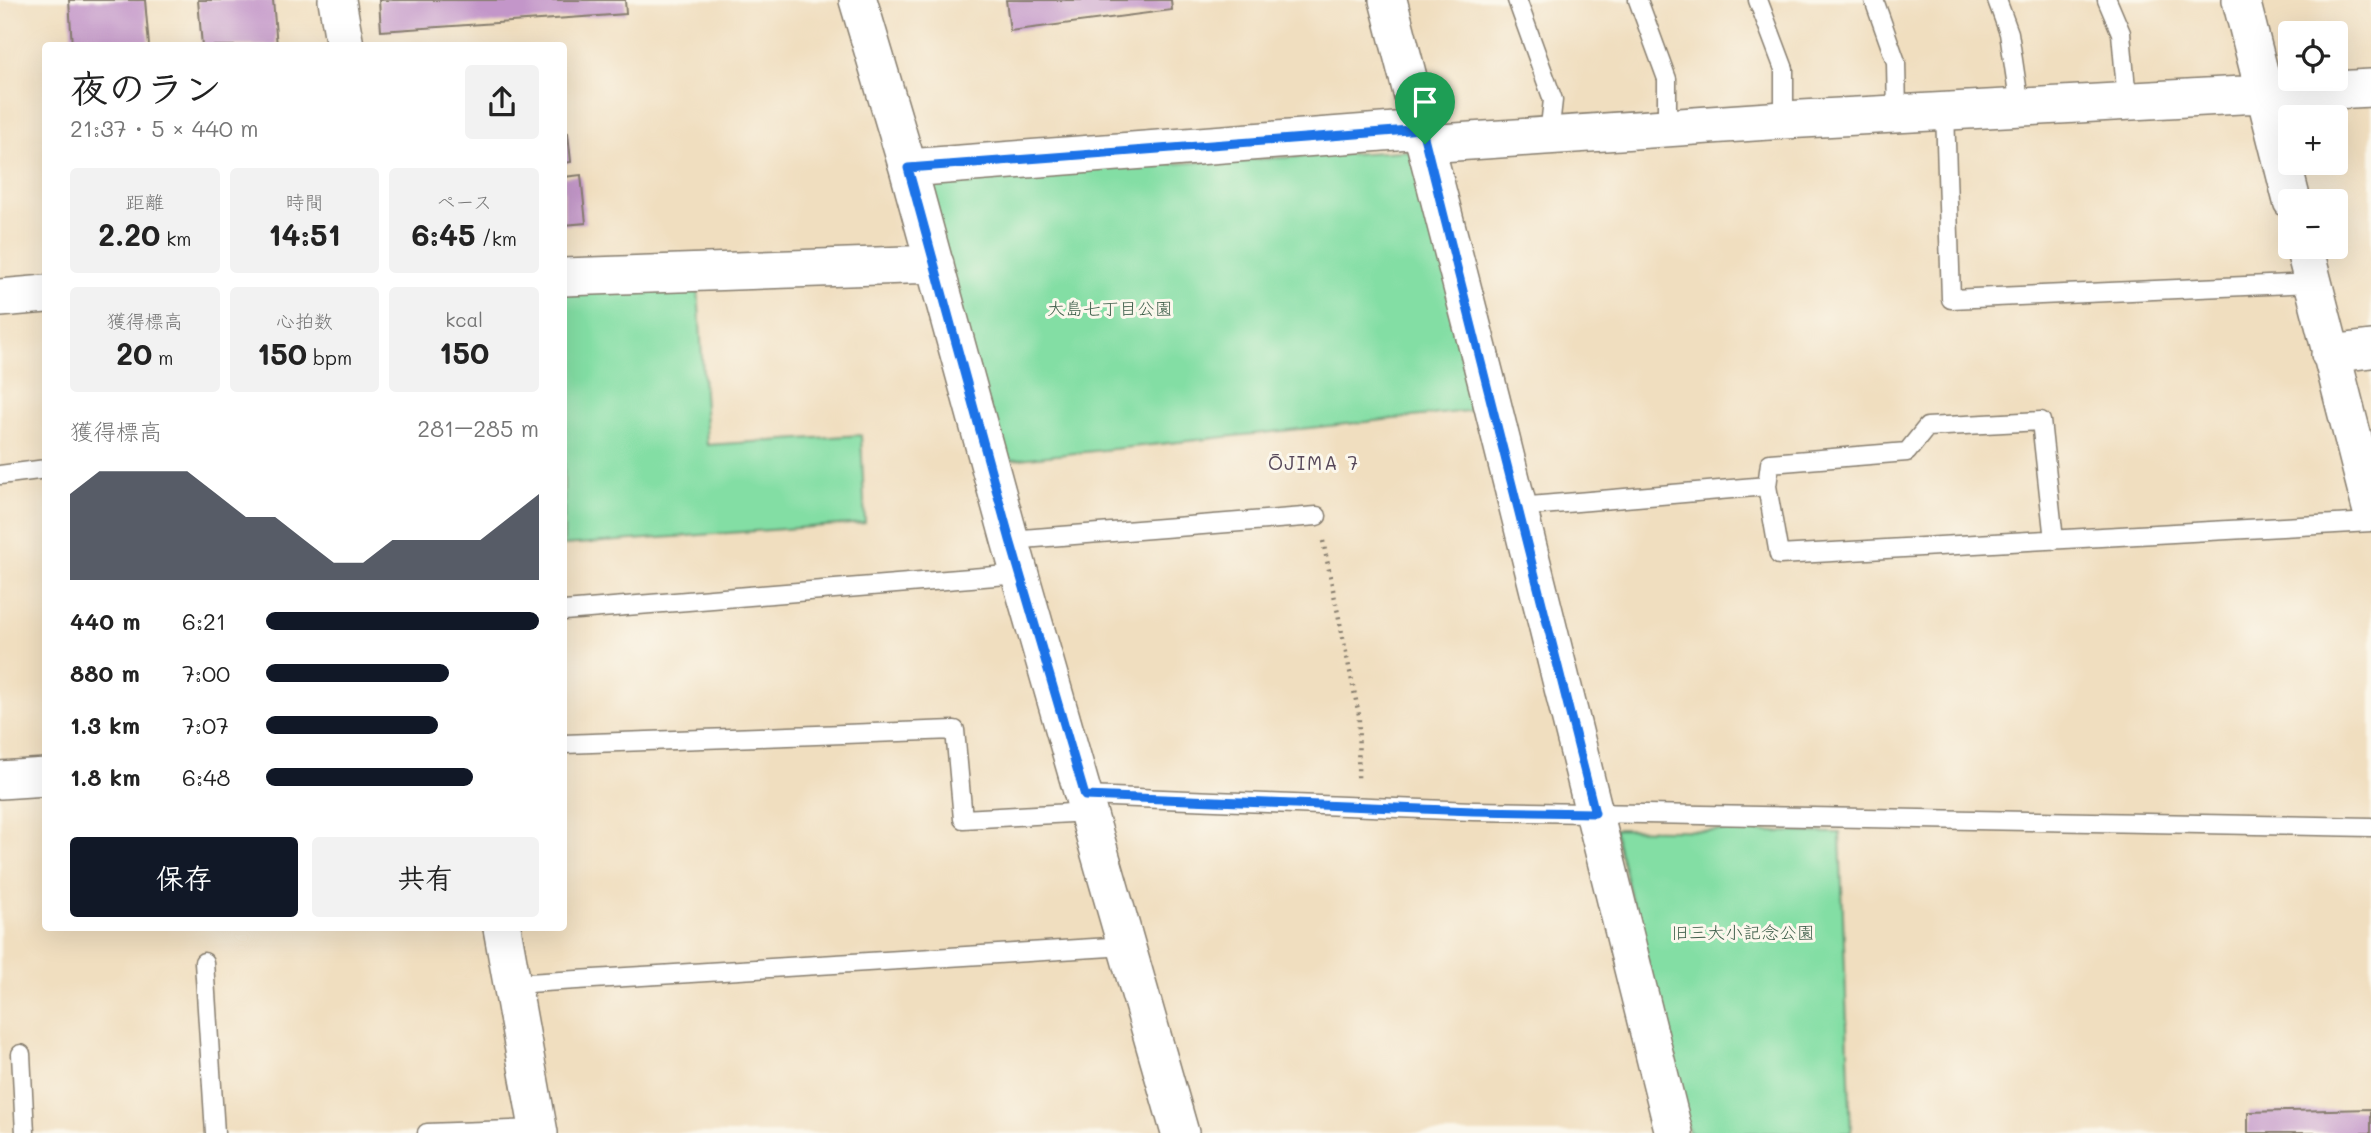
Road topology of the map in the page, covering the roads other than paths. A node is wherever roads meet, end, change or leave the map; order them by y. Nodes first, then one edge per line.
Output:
1 (337, 0) edge
2 (858, 0) edge
3 (1388, 0) edge
4 (1517, 0) edge
5 (1638, 0) edge
6 (1758, 0) edge
7 (1874, 0) edge
8 (1997, 0) edge
9 (2107, 0) edge
10 (2241, 0) edge
11 (344, 42) edge
12 (2371, 88) edge
13 (2263, 93) junction
14 (2127, 101) junction
15 (2020, 107) junction
16 (1945, 111) junction
17 (1897, 114) junction
18 (1784, 120) junction
19 (1667, 128) junction
20 (1549, 135) junction
21 (1423, 136) junction
22 (908, 168) junction
23 (2289, 189) edge
24 (2307, 259) edge
25 (934, 264) junction
26 (567, 277) edge
27 (2313, 283) junction
28 (42, 295) edge
29 (0, 298) edge
30 (2371, 349) edge
31 (2330, 354) junction
32 (42, 470) edge
33 (0, 475) edge
34 (1767, 486) junction
35 (1518, 507) junction
36 (2371, 508) edge
37 (1317, 516) road end
38 (2371, 522) edge
39 (2054, 540) junction
40 (1015, 557) junction
41 (567, 611) edge
42 (567, 744) edge
43 (42, 777) edge
44 (0, 780) edge
45 (1087, 804) junction
46 (1595, 813) junction
47 (2371, 827) edge
48 (503, 931) edge
49 (1127, 946) junction
50 (204, 962) dead end
51 (512, 984) junction
52 (21, 1054) dead end
53 (538, 1131) edge
54 (25, 1133) edge
55 (215, 1133) edge
56 (427, 1133) edge
57 (1180, 1133) edge
58 (1674, 1133) edge

1 - 11 street
2 - 22 street
3 - 21 street
4 - 20 lane
5 - 19 lane
6 - 18 lane
7 - 17 lane
8 - 15 lane
9 - 14 lane
10 - 13 street
12 - 13 street
13 - 14 street
13 - 23 street
14 - 15 street
15 - 16 street
16 - 17 street
16 - 27 lane
17 - 18 street
18 - 19 street
19 - 20 street
20 - 21 street
21 - 22 street
21 - 35 street
22 - 25 street
24 - 27 street
25 - 26 street
25 - 40 street
27 - 31 street
28 - 29 street
30 - 31 street
31 - 36 street
32 - 33 lane
34 - 35 lane
34 - 39 lane
34 - 39 lane
35 - 46 street
37 - 40 lane
38 - 39 lane
40 - 41 lane
40 - 45 street
42 - 45 lane
43 - 44 street
45 - 46 lane
45 - 49 street
46 - 47 lane
46 - 58 street
48 - 51 street
49 - 51 lane
49 - 57 street
50 - 55 lane
51 - 53 street
52 - 54 lane
53 - 56 lane

